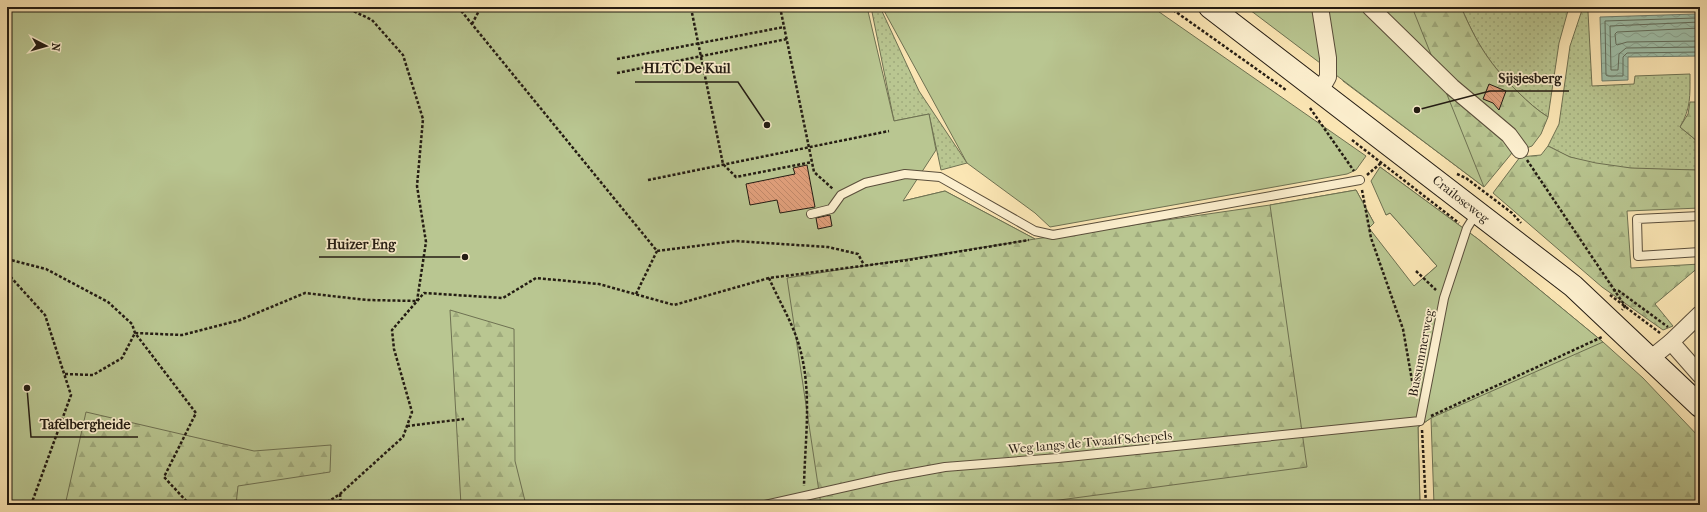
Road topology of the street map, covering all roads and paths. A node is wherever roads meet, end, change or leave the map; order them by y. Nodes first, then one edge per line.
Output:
1 (345, 7) edge
2 (458, 7) edge
3 (481, 7) edge
4 (780, 7) edge
5 (1169, 7) edge
6 (1210, 7) edge
7 (1320, 7) edge
8 (1370, 7) edge
9 (691, 8) dead end
10 (472, 24) junction
11 (784, 27) junction
12 (787, 39) junction
13 (698, 43) junction
14 (701, 56) junction
15 (617, 59) dead end
16 (617, 72) dead end
17 (1291, 93) dead end
18 (1315, 98) junction
19 (1330, 110) junction
20 (889, 131) dead end
21 (1351, 139) dead end
22 (809, 147) junction
23 (1520, 150) joint
24 (812, 162) junction
25 (723, 164) junction
26 (648, 180) dead end
27 (1360, 180) junction
28 (841, 195) junction
29 (1477, 212) junction
30 (811, 214) dead end
31 (1700, 216) edge
32 (1053, 235) junction
33 (657, 251) junction
34 (1700, 252) edge
35 (7, 259) edge
36 (864, 265) junction
37 (1416, 271) dead end
38 (7, 273) edge
39 (768, 278) junction
40 (1612, 289) junction
41 (636, 294) junction
42 (1444, 298) junction
43 (417, 301) junction
44 (1625, 306) dead end
45 (1700, 314) edge
46 (135, 333) junction
47 (1605, 334) dead end
48 (1675, 338) junction
49 (1650, 359) junction
50 (65, 374) junction
51 (1700, 375) edge
52 (1700, 406) edge
53 (464, 419) dead end
54 (1420, 421) junction
55 (407, 426) junction
56 (340, 494) junction
57 (804, 496) junction
58 (31, 505) edge
59 (190, 505) edge
60 (323, 505) edge
61 (341, 505) edge
62 (765, 505) edge
63 (1426, 505) edge

1 - 43 path
2 - 10 path
3 - 10 path
4 - 11 path
5 - 17 path
6 - 18 main road, Crailoseweg
7 - 18 street
8 - 23 street
9 - 13 path
10 - 33 path
11 - 12 path
11 - 13 path
12 - 14 path
12 - 22 path
13 - 14 path
13 - 15 path
14 - 16 path
14 - 25 path
18 - 19 main road, Crailoseweg
18 - 19 path
18 - 27 path
19 - 29 main road, Crailoseweg
20 - 22 path
21 - 27 path
22 - 24 path
22 - 25 path
23 - 40 path
24 - 25 path
24 - 28 path
25 - 26 path
27 - 32 lane
27 - 54 path
28 - 30 lane
28 - 32 lane
29 - 42 lane, Bussummerweg
29 - 49 main road, Crailoseweg
31 - 34 lane
32 - 36 path
33 - 36 path
33 - 41 path
35 - 46 path
36 - 39 path
37 - 42 path
38 - 50 path
39 - 41 path
39 - 57 path
40 - 44 path
40 - 48 path
41 - 43 path
42 - 54 lane, Bussummerweg
43 - 46 path
43 - 55 path
45 - 48 street
46 - 50 path
46 - 59 path
47 - 54 path
48 - 49 street
48 - 51 street
49 - 52 main road, Crailoseweg
50 - 58 path
53 - 55 path
54 - 57 lane, Weg langs de Twaalf Schepels
54 - 63 path
55 - 56 path
56 - 60 path
56 - 61 path
57 - 62 lane, Weg langs de Twaalf Schepels

